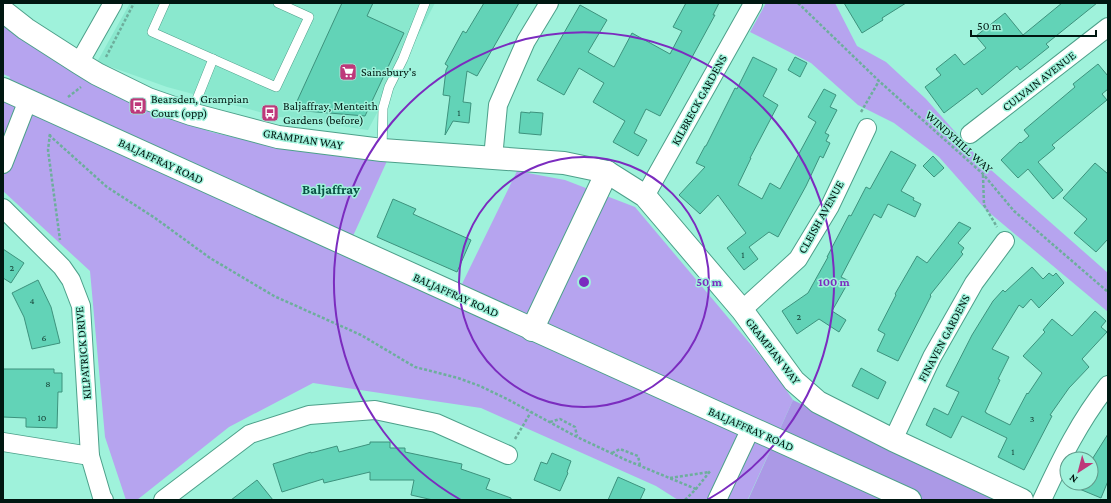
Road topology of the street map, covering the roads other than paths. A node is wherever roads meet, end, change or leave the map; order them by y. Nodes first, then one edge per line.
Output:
1 (113, 3) edge
2 (165, 3) edge
3 (278, 3) edge
4 (425, 3) edge
5 (548, 3) edge
6 (753, 4) edge
7 (3, 11) edge
8 (1108, 27) edge
9 (213, 59) junction
10 (79, 63) junction
11 (3, 89) edge
12 (28, 100) junction
13 (191, 114) junction
14 (866, 128) road end
15 (970, 134) dead end
16 (382, 150) junction
17 (493, 158) junction
18 (3, 164) edge
19 (607, 172) junction
20 (645, 196) junction
21 (3, 208) edge
22 (1005, 241) road end
23 (742, 310) junction
24 (532, 330) junction
25 (1108, 385) edge
26 (751, 428) junction
27 (893, 440) junction
28 (3, 442) edge
29 (508, 455) dead end
30 (90, 456) junction
31 (104, 500) edge
32 (163, 500) edge
33 (717, 500) edge
34 (910, 500) edge
35 (1022, 500) edge
36 (1042, 500) edge

1 - 10 street
2 - 9 lane
3 - 9 lane
4 - 16 lane
5 - 17 street
6 - 20 street, KILBRECK GARDENS
7 - 10 street, GRAMPIAN WAY
8 - 15 street, CULVAIN AVENUE
9 - 13 lane
10 - 13 street, GRAMPIAN WAY
11 - 12 street, BALJAFFRAY ROAD
12 - 18 street
12 - 24 street, BALJAFFRAY ROAD
13 - 16 street, GRAMPIAN WAY
14 - 23 street, CLEISH AVENUE
16 - 17 street, GRAMPIAN WAY
17 - 19 street, GRAMPIAN WAY
19 - 20 street, GRAMPIAN WAY
19 - 24 street
20 - 23 street, GRAMPIAN WAY
21 - 30 street, KILPATRICK DRIVE
22 - 27 street, FINAVEN GARDENS
23 - 27 street, GRAMPIAN WAY
24 - 26 street, BALJAFFRAY ROAD
25 - 36 street
26 - 33 street
26 - 34 street, BALJAFFRAY ROAD
27 - 35 street, GRAMPIAN WAY
28 - 30 street
29 - 32 street
30 - 31 street, KILPATRICK DRIVE

